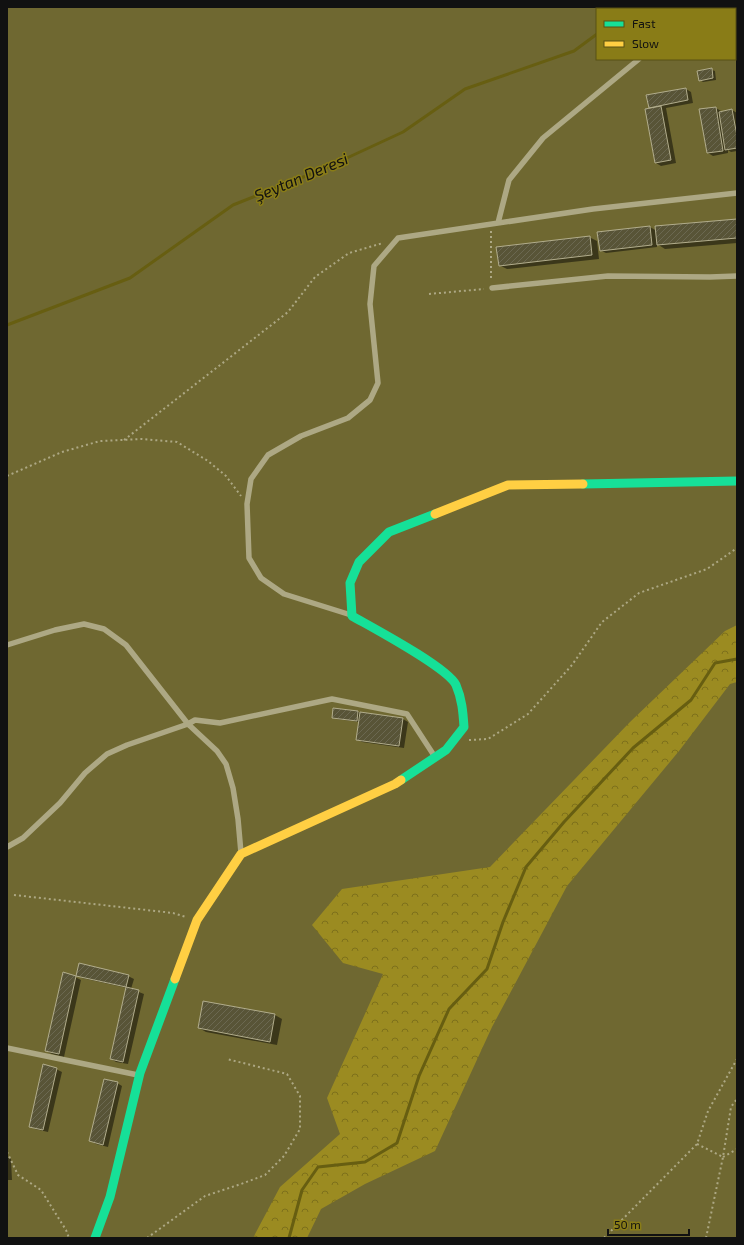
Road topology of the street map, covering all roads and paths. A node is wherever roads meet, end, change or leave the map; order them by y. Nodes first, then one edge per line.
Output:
1 (638, 60) edge
2 (737, 192) edge
3 (498, 223) junction
4 (491, 224) junction
5 (398, 238) junction
6 (737, 276) edge
7 (492, 288) junction
8 (429, 294) dead end
9 (124, 440) junction
10 (7, 476) edge
11 (737, 481) edge
12 (246, 504) junction
13 (737, 548) edge
14 (352, 616) junction
15 (7, 645) edge
16 (188, 724) junction
17 (452, 742) junction
18 (435, 757) junction
19 (7, 847) edge
20 (241, 854) junction
21 (14, 895) dead end
22 (197, 920) junction
23 (7, 1048) edge
24 (227, 1059) dead end
25 (737, 1059) edge
26 (139, 1076) junction
27 (737, 1099) edge
28 (697, 1144) junction
29 (737, 1149) edge
30 (7, 1152) edge
31 (723, 1157) junction
32 (69, 1238) edge
33 (95, 1238) edge
34 (147, 1238) edge
35 (604, 1238) edge
36 (706, 1238) edge

1 - 3 lane
2 - 3 lane
3 - 4 lane
4 - 5 lane
4 - 7 path
5 - 9 path
5 - 12 lane
6 - 7 lane
7 - 8 path
9 - 10 path
9 - 12 path
11 - 14 street
12 - 14 lane
13 - 17 path
14 - 17 street
15 - 16 lane
16 - 18 lane
16 - 19 lane
16 - 20 lane
17 - 18 street
18 - 20 street
20 - 22 street
21 - 22 path
22 - 26 street
23 - 26 lane
24 - 34 path
25 - 28 path
26 - 33 street
27 - 31 path
28 - 31 path
28 - 35 path
29 - 31 path
30 - 32 path
31 - 36 path

